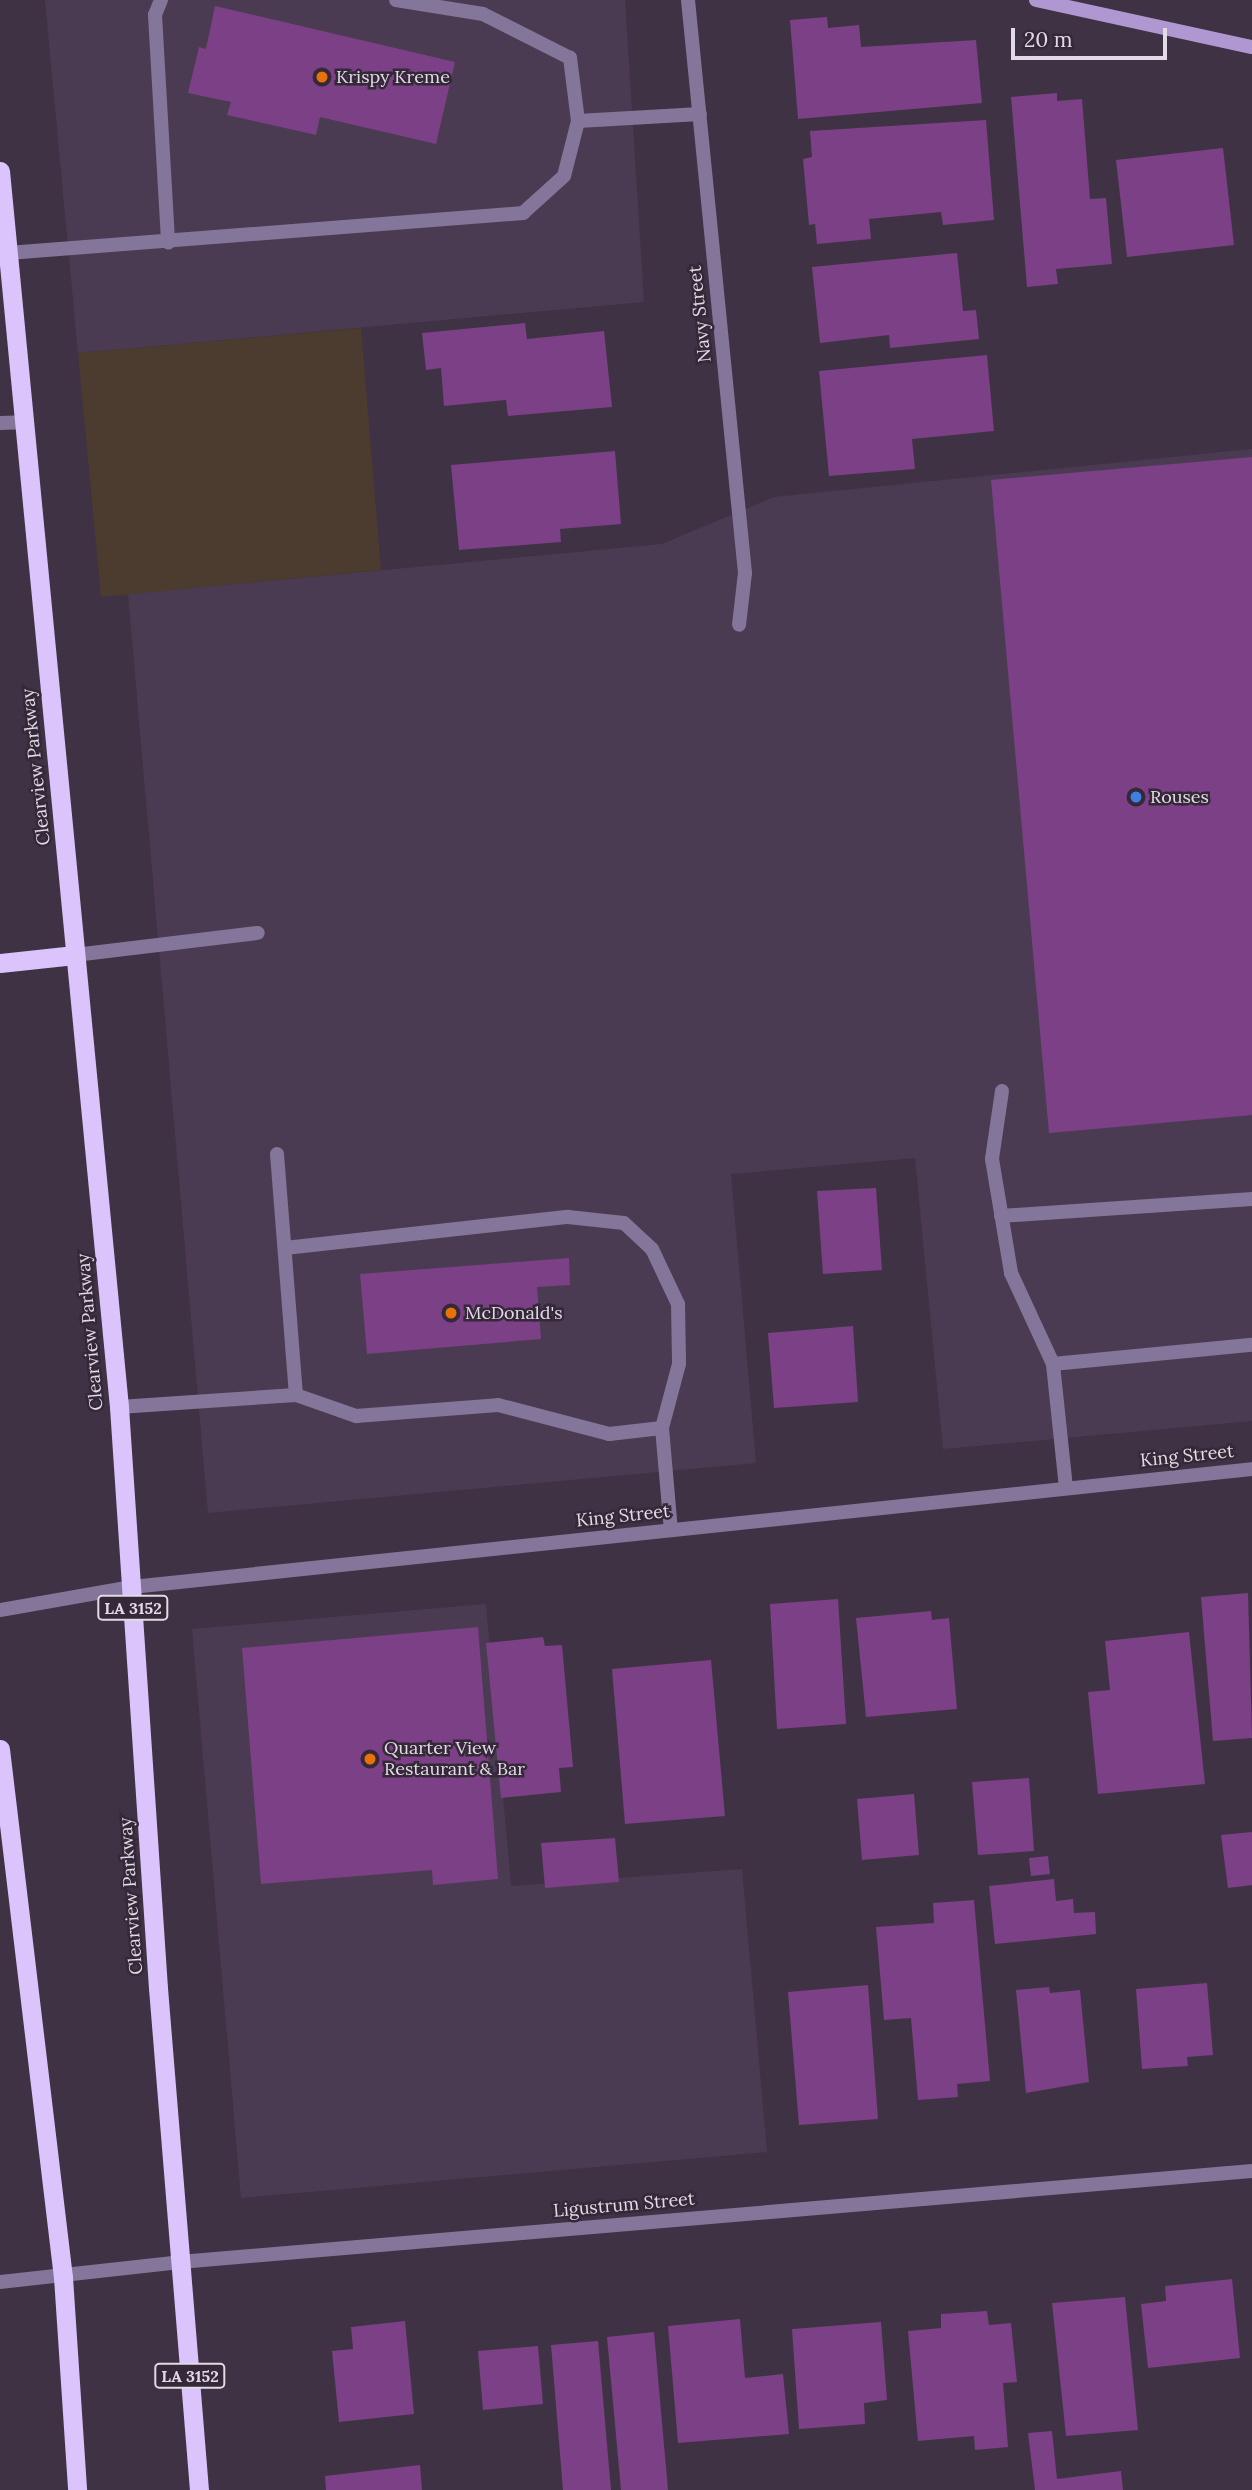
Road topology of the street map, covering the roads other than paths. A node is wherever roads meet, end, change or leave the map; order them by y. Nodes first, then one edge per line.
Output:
1 (161, 0) edge
2 (688, 0) edge
3 (1035, 0) edge
4 (405, 1) edge
5 (1252, 47) edge
6 (700, 114) junction
7 (579, 121) junction
8 (0, 171) edge
9 (168, 243) junction
10 (8, 253) junction
11 (23, 422) junction
12 (0, 423) edge
13 (740, 625) dead end
14 (258, 933) dead end
15 (75, 955) junction
16 (0, 963) edge
17 (1002, 1091) dead end
18 (278, 1154) dead end
19 (1252, 1199) edge
20 (1001, 1216) junction
21 (285, 1248) junction
22 (1252, 1345) edge
23 (1053, 1364) junction
24 (296, 1395) junction
25 (119, 1407) junction
26 (662, 1428) junction
27 (1252, 1468) edge
28 (1066, 1488) junction
29 (671, 1530) junction
30 (132, 1587) junction
31 (0, 1610) edge
32 (0, 1749) edge
33 (1252, 2171) edge
34 (180, 2262) junction
35 (63, 2277) junction
36 (0, 2282) edge
37 (77, 2490) edge
38 (199, 2490) edge

1 - 9 street
2 - 6 street, Navy Street
3 - 5 main road
4 - 7 street
6 - 7 street
6 - 13 street, Navy Street
7 - 9 street
8 - 10 highway, Clearview Parkway / LA 3152
9 - 10 street
10 - 11 highway, Clearview Parkway / LA 3152
11 - 12 street
11 - 15 highway, Clearview Parkway / LA 3152
14 - 15 street
15 - 16 highway
15 - 25 highway, Clearview Parkway / LA 3152
17 - 20 street
18 - 21 street
19 - 20 street
20 - 23 street
21 - 24 street
21 - 26 street
22 - 23 street
23 - 28 street
24 - 25 street
24 - 26 street
25 - 30 highway, Clearview Parkway / LA 3152
26 - 29 street
27 - 28 street, King Street
28 - 29 street, King Street
29 - 30 street, King Street
30 - 31 street, King Street
30 - 34 highway, Clearview Parkway / LA 3152
32 - 35 highway
33 - 34 street, Ligustrum Street
34 - 35 street, Ligustrum Street
34 - 38 highway, Clearview Parkway / LA 3152
35 - 36 street, Ligustrum Street
35 - 37 highway

